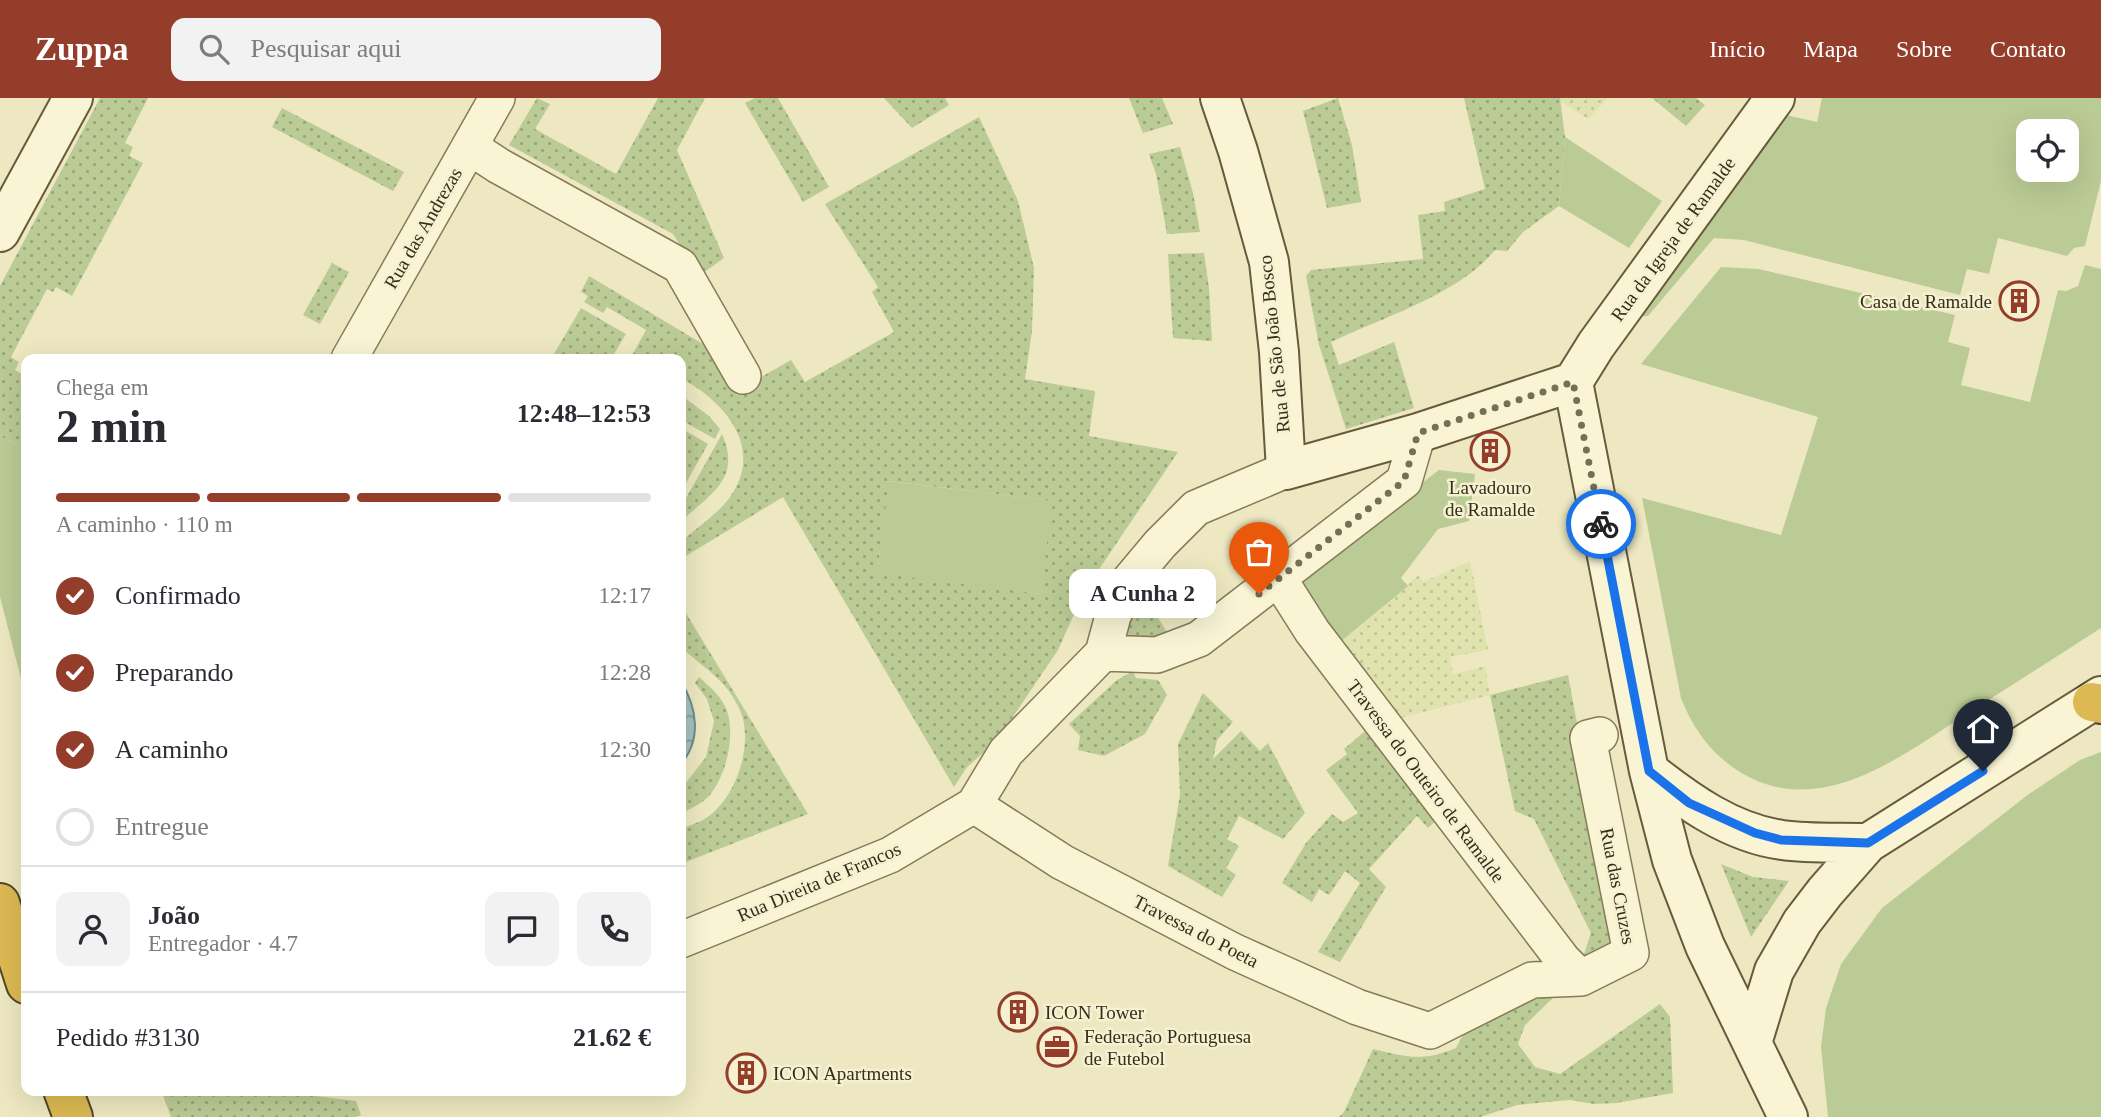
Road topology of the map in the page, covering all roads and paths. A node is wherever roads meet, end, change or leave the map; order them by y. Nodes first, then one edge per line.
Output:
1 (73, 98) edge
2 (497, 98) edge
3 (1220, 98) edge
4 (1775, 98) edge
5 (470, 147) junction
6 (0, 232) edge
7 (352, 354) edge
8 (743, 376) dead end
9 (1573, 382) junction
10 (1418, 433) junction
11 (1286, 470) junction
12 (1279, 579) junction
13 (1103, 653) junction
14 (2098, 701) edge
15 (1600, 735) dead end
16 (1649, 771) junction
17 (974, 805) junction
18 (1868, 843) junction
19 (0, 903) edge
20 (686, 938) edge
21 (21, 968) edge
22 (1581, 978) junction
23 (1430, 1031) joint
24 (1752, 1043) junction
25 (66, 1096) edge
26 (73, 1117) edge
27 (1788, 1117) edge

1 - 6 street
2 - 5 street, Rua das Andrezas
3 - 11 street, Rua de São João Bosco
4 - 9 street, Rua da Igreja de Ramalde
5 - 7 street, Rua das Andrezas
5 - 8 street
9 - 10 street, Rua Direita de Francos
9 - 16 street
10 - 11 street, Rua Direita de Francos
10 - 12 street
11 - 13 street, Rua Direita de Francos
12 - 13 street
12 - 22 street, Travessa do Outeiro de Ramalde
13 - 17 street, Rua Direita de Francos
14 - 18 street
15 - 22 street, Rua das Cruzes
16 - 18 street
16 - 24 street
17 - 20 street, Rua Direita de Francos
17 - 23 street, Travessa do Poeta
18 - 24 street
19 - 21 highway
22 - 23 street, Rua das Cruzes
24 - 27 street
25 - 26 highway

